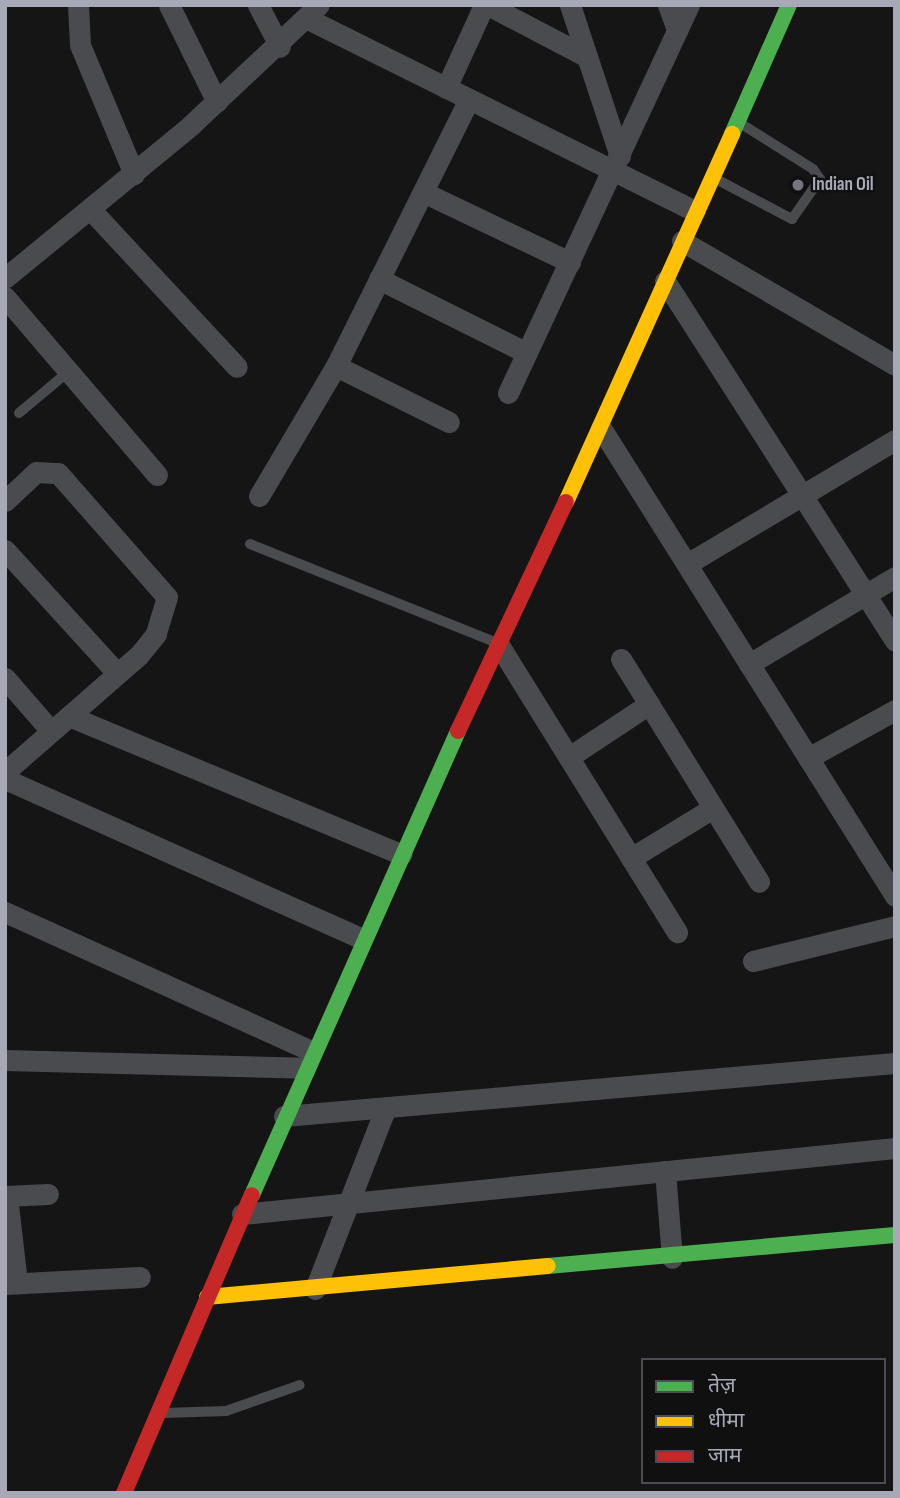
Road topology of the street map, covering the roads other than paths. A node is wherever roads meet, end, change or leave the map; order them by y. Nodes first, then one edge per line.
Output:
1 (78, 5) edge
2 (169, 5) edge
3 (258, 5) edge
4 (486, 5) edge
5 (570, 5) edge
6 (668, 5) edge
7 (689, 5) edge
8 (789, 5) edge
9 (313, 12) edge
10 (677, 30) junction
11 (280, 47) junction
12 (587, 57) junction
13 (446, 88) junction
14 (469, 99) junction
15 (217, 102) junction
16 (735, 120) junction
17 (617, 163) junction
18 (134, 174) junction
19 (710, 176) junction
20 (423, 192) junction
21 (91, 209) junction
22 (695, 211) junction
23 (682, 241) junction
24 (570, 262) junction
25 (5, 278) edge
26 (379, 279) junction
27 (665, 281) junction
28 (5, 297) edge
29 (527, 353) junction
30 (895, 365) edge
31 (336, 366) junction
32 (237, 367) dead end
33 (68, 372) junction
34 (508, 393) dead end
35 (19, 413) dead end
36 (449, 422) dead end
37 (601, 428) junction
38 (895, 440) edge
39 (157, 475) dead end
40 (804, 494) junction
41 (259, 496) dead end
42 (5, 501) edge
43 (250, 544) dead end
44 (5, 550) edge
45 (687, 564) junction
46 (895, 576) edge
47 (866, 593) junction
48 (895, 640) edge
49 (499, 645) junction
50 (621, 659) dead end
51 (749, 663) junction
52 (117, 673) junction
53 (5, 678) edge
54 (649, 704) junction
55 (895, 710) edge
56 (69, 716) junction
57 (51, 731) junction
58 (569, 757) junction
59 (808, 758) junction
60 (5, 772) edge
61 (5, 779) edge
62 (713, 808) junction
63 (401, 854) junction
64 (631, 858) junction
65 (759, 882) dead end
66 (895, 896) edge
67 (5, 912) edge
68 (895, 926) edge
69 (677, 932) dead end
70 (362, 939) junction
71 (753, 961) dead end
72 (5, 1060) edge
73 (309, 1060) junction
74 (895, 1063) edge
75 (386, 1107) junction
76 (284, 1116) junction
77 (895, 1148) edge
78 (665, 1171) junction
79 (48, 1194) dead end
80 (6, 1196) edge
81 (348, 1202) junction
82 (242, 1214) junction
83 (895, 1235) edge
84 (673, 1258) junction
85 (140, 1278) dead end
86 (11, 1284) edge
87 (315, 1289) junction
88 (206, 1297) junction
89 (300, 1384) dead end
90 (158, 1413) junction
91 (124, 1493) edge

1 - 18 street
2 - 15 street
3 - 11 street
4 - 12 street
4 - 13 street
5 - 12 street
6 - 10 street
7 - 10 street
8 - 16 main road
9 - 11 street
9 - 13 street
10 - 17 street
11 - 15 street
12 - 17 street
13 - 14 street
14 - 17 street
14 - 20 street
15 - 18 street
16 - 19 main road
16 - 19 lane
17 - 22 street
17 - 24 street
18 - 21 street
19 - 22 main road
20 - 24 street
20 - 26 street
21 - 25 street
21 - 32 street
22 - 23 main road
23 - 27 main road
23 - 30 street
24 - 29 street
26 - 29 street
26 - 31 street
27 - 37 main road
27 - 40 street
28 - 33 street
29 - 34 street
31 - 36 street
31 - 41 street
33 - 35 lane
33 - 39 street
37 - 45 street
37 - 49 main road
38 - 40 street
40 - 45 street
40 - 47 street
42 - 52 street
43 - 49 lane
44 - 52 street
45 - 51 street
46 - 47 street
47 - 48 street
47 - 51 street
49 - 58 street
49 - 63 main road
50 - 54 street
51 - 59 street
52 - 56 street
53 - 57 street
54 - 58 street
54 - 62 street
55 - 59 street
56 - 57 street
56 - 63 street
57 - 60 street
58 - 64 street
59 - 66 street
61 - 70 street
62 - 64 street
62 - 65 street
63 - 70 main road
64 - 69 street
67 - 73 street
68 - 71 street
70 - 73 main road
72 - 73 street
73 - 76 main road
74 - 75 street
75 - 76 street
75 - 81 street
76 - 82 main road
77 - 78 street
78 - 81 street
78 - 84 street
79 - 80 street
80 - 86 street
81 - 82 street
81 - 87 street
82 - 88 main road
83 - 84 main road
84 - 87 main road
85 - 86 street
87 - 88 main road
88 - 90 main road
89 - 90 lane
90 - 91 main road

